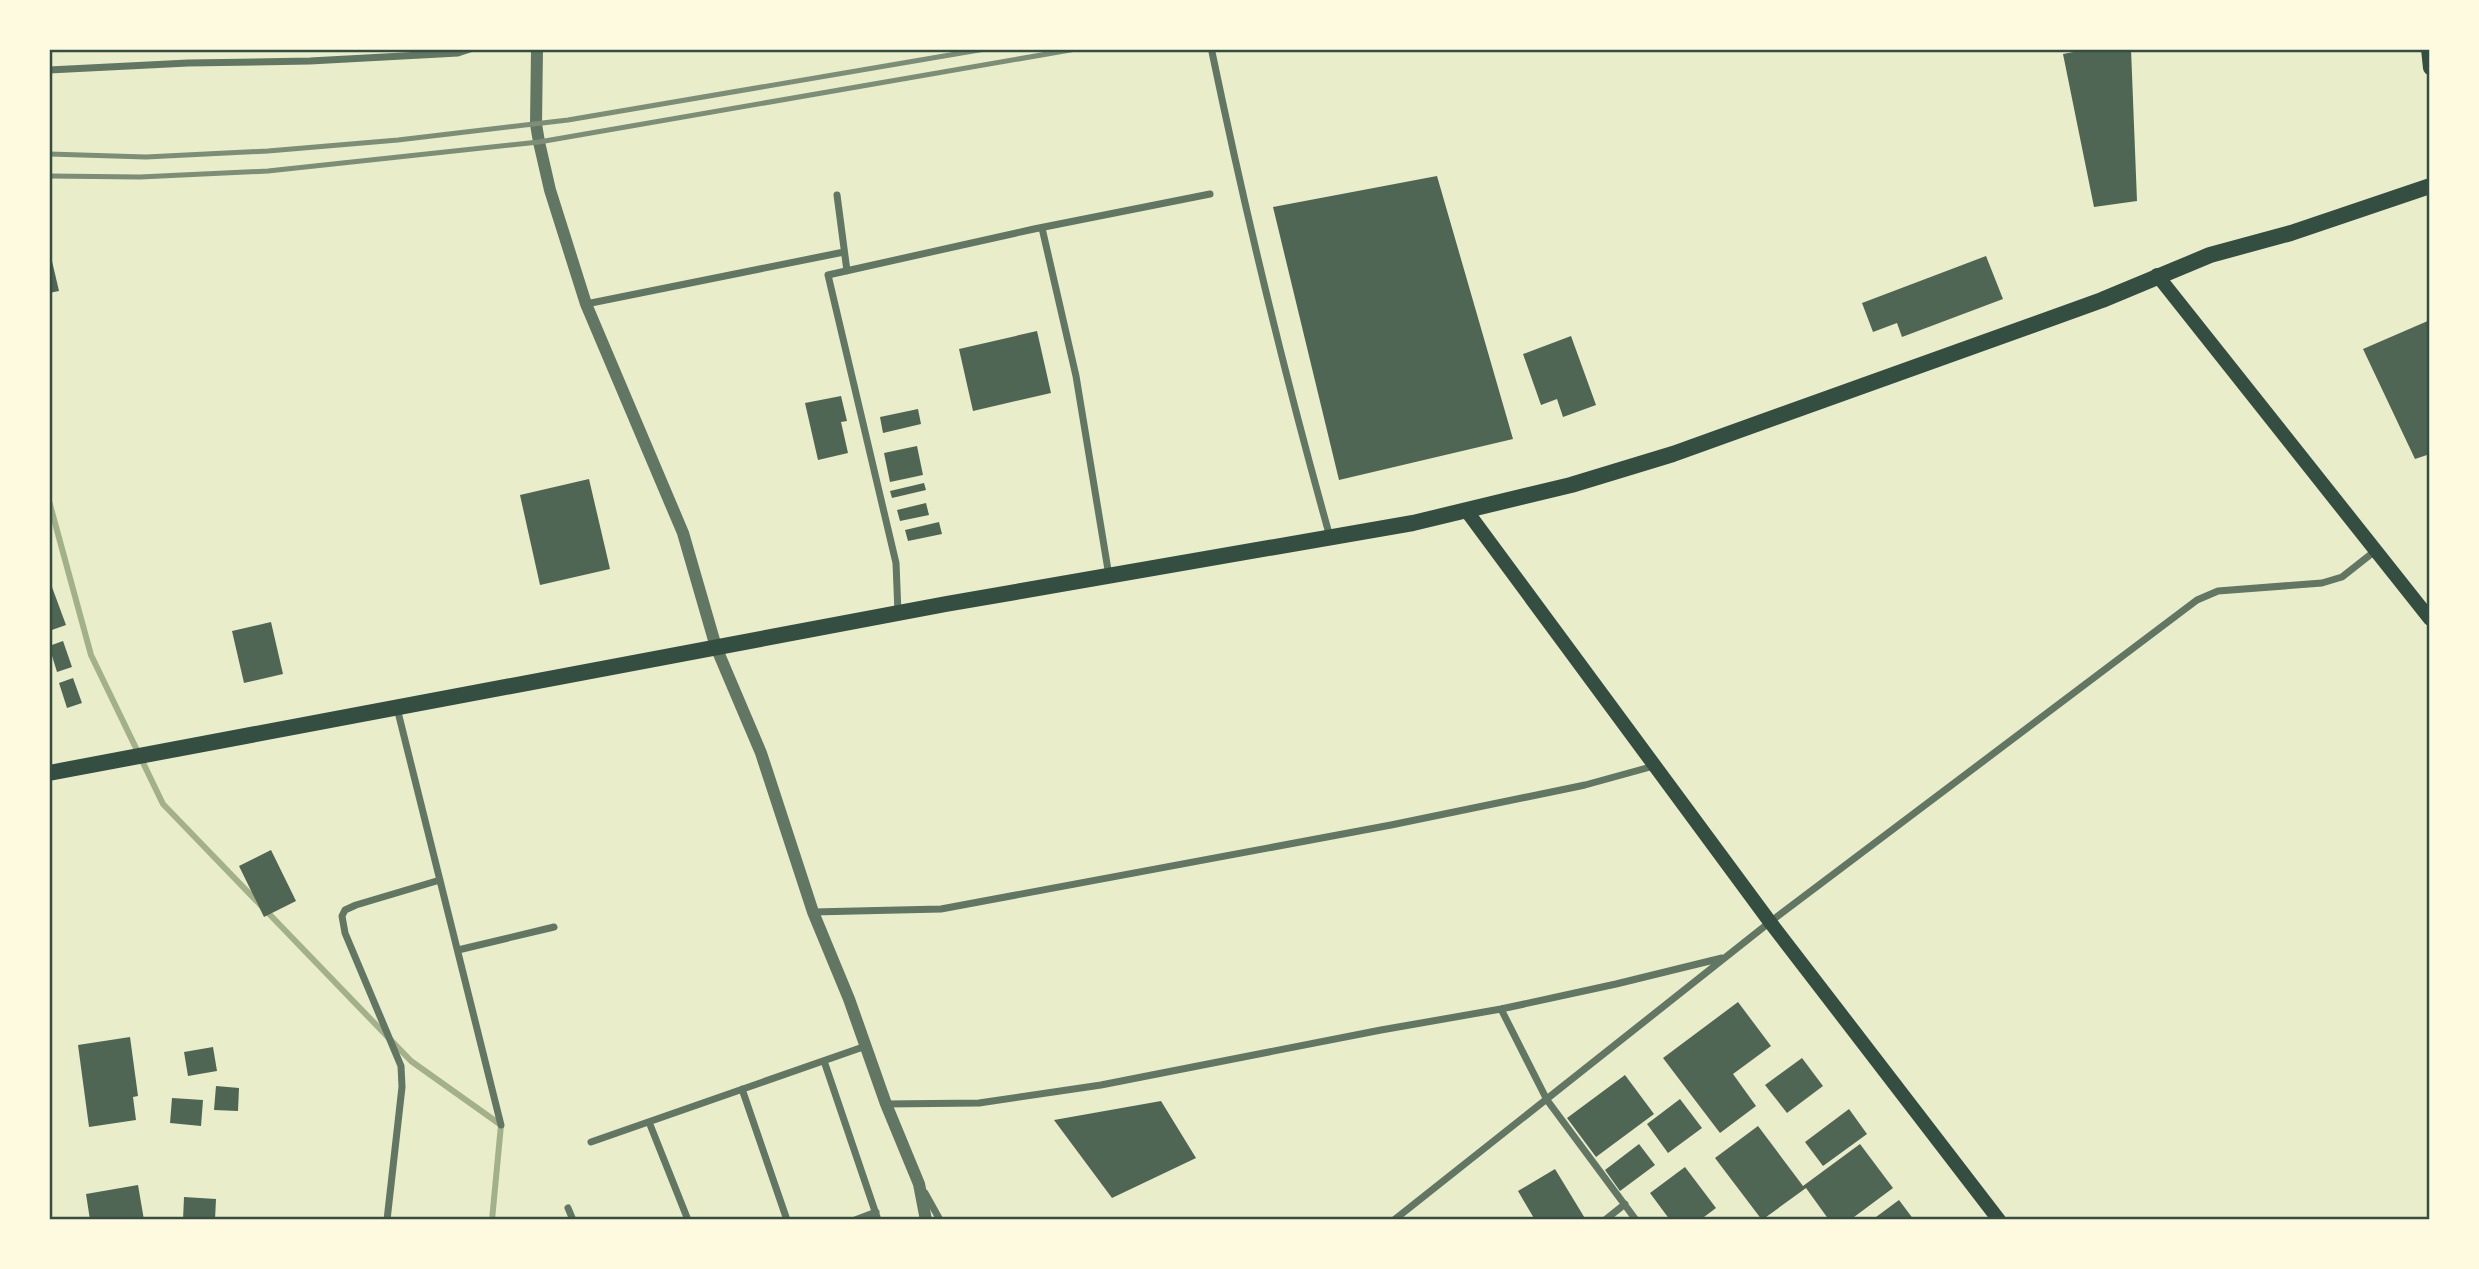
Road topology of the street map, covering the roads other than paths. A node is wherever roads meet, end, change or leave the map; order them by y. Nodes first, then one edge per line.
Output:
1 (470, 49) edge
2 (537, 49) edge
3 (2428, 49) edge
4 (1212, 52) dead end
5 (2430, 68) edge
6 (49, 70) edge
7 (2430, 186) edge
8 (1210, 194) dead end
9 (837, 195) dead end
10 (1042, 228) junction
11 (844, 252) junction
12 (847, 271) junction
13 (2157, 275) junction
14 (586, 304) junction
15 (1466, 510) junction
16 (1331, 538) junction
17 (2375, 551) junction
18 (1109, 576) junction
19 (898, 613) junction
20 (2430, 619) edge
21 (716, 647) junction
22 (397, 708) junction
23 (1654, 766) junction
24 (49, 773) edge
25 (440, 880) junction
26 (813, 912) junction
27 (1770, 922) junction
28 (554, 927) dead end
29 (458, 950) junction
30 (1724, 957) junction
31 (1501, 1009) junction
32 (866, 1046) junction
33 (824, 1061) junction
34 (742, 1089) junction
35 (1547, 1100) junction
36 (887, 1104) junction
37 (649, 1122) junction
38 (501, 1125) dead end
39 (591, 1142) dead end
40 (919, 1184) junction
41 (1625, 1205) junction
42 (568, 1208) dead end
43 (877, 1216) edge
44 (387, 1220) edge
45 (573, 1220) edge
46 (688, 1220) edge
47 (787, 1220) edge
48 (855, 1220) edge
49 (926, 1220) edge
50 (940, 1220) edge
51 (1394, 1220) edge
52 (1605, 1220) edge
53 (1636, 1220) edge
54 (1999, 1220) edge

1 - 6 street
2 - 14 street
3 - 5 main road
4 - 16 street
7 - 13 main road
8 - 10 street
9 - 11 street
10 - 12 street
10 - 18 street
11 - 12 street
11 - 14 street
12 - 19 street
13 - 15 main road
13 - 17 main road
14 - 21 street
15 - 16 main road
15 - 23 main road
16 - 18 main road
17 - 20 main road
17 - 27 street
18 - 19 main road
19 - 21 main road
21 - 22 main road
21 - 26 street
22 - 24 main road
22 - 25 street
23 - 26 street
23 - 27 main road
25 - 29 street
25 - 44 street
26 - 32 street
27 - 30 street
27 - 54 main road
28 - 29 street
29 - 38 street
30 - 31 street
30 - 35 street
31 - 35 street
31 - 36 street
32 - 33 street
32 - 36 street
33 - 34 street
33 - 43 street
34 - 37 street
34 - 47 street
35 - 41 street
35 - 51 street
36 - 40 street
37 - 39 street
37 - 46 street
40 - 49 street
40 - 50 street
41 - 52 street
41 - 53 street
42 - 45 street
43 - 48 street

